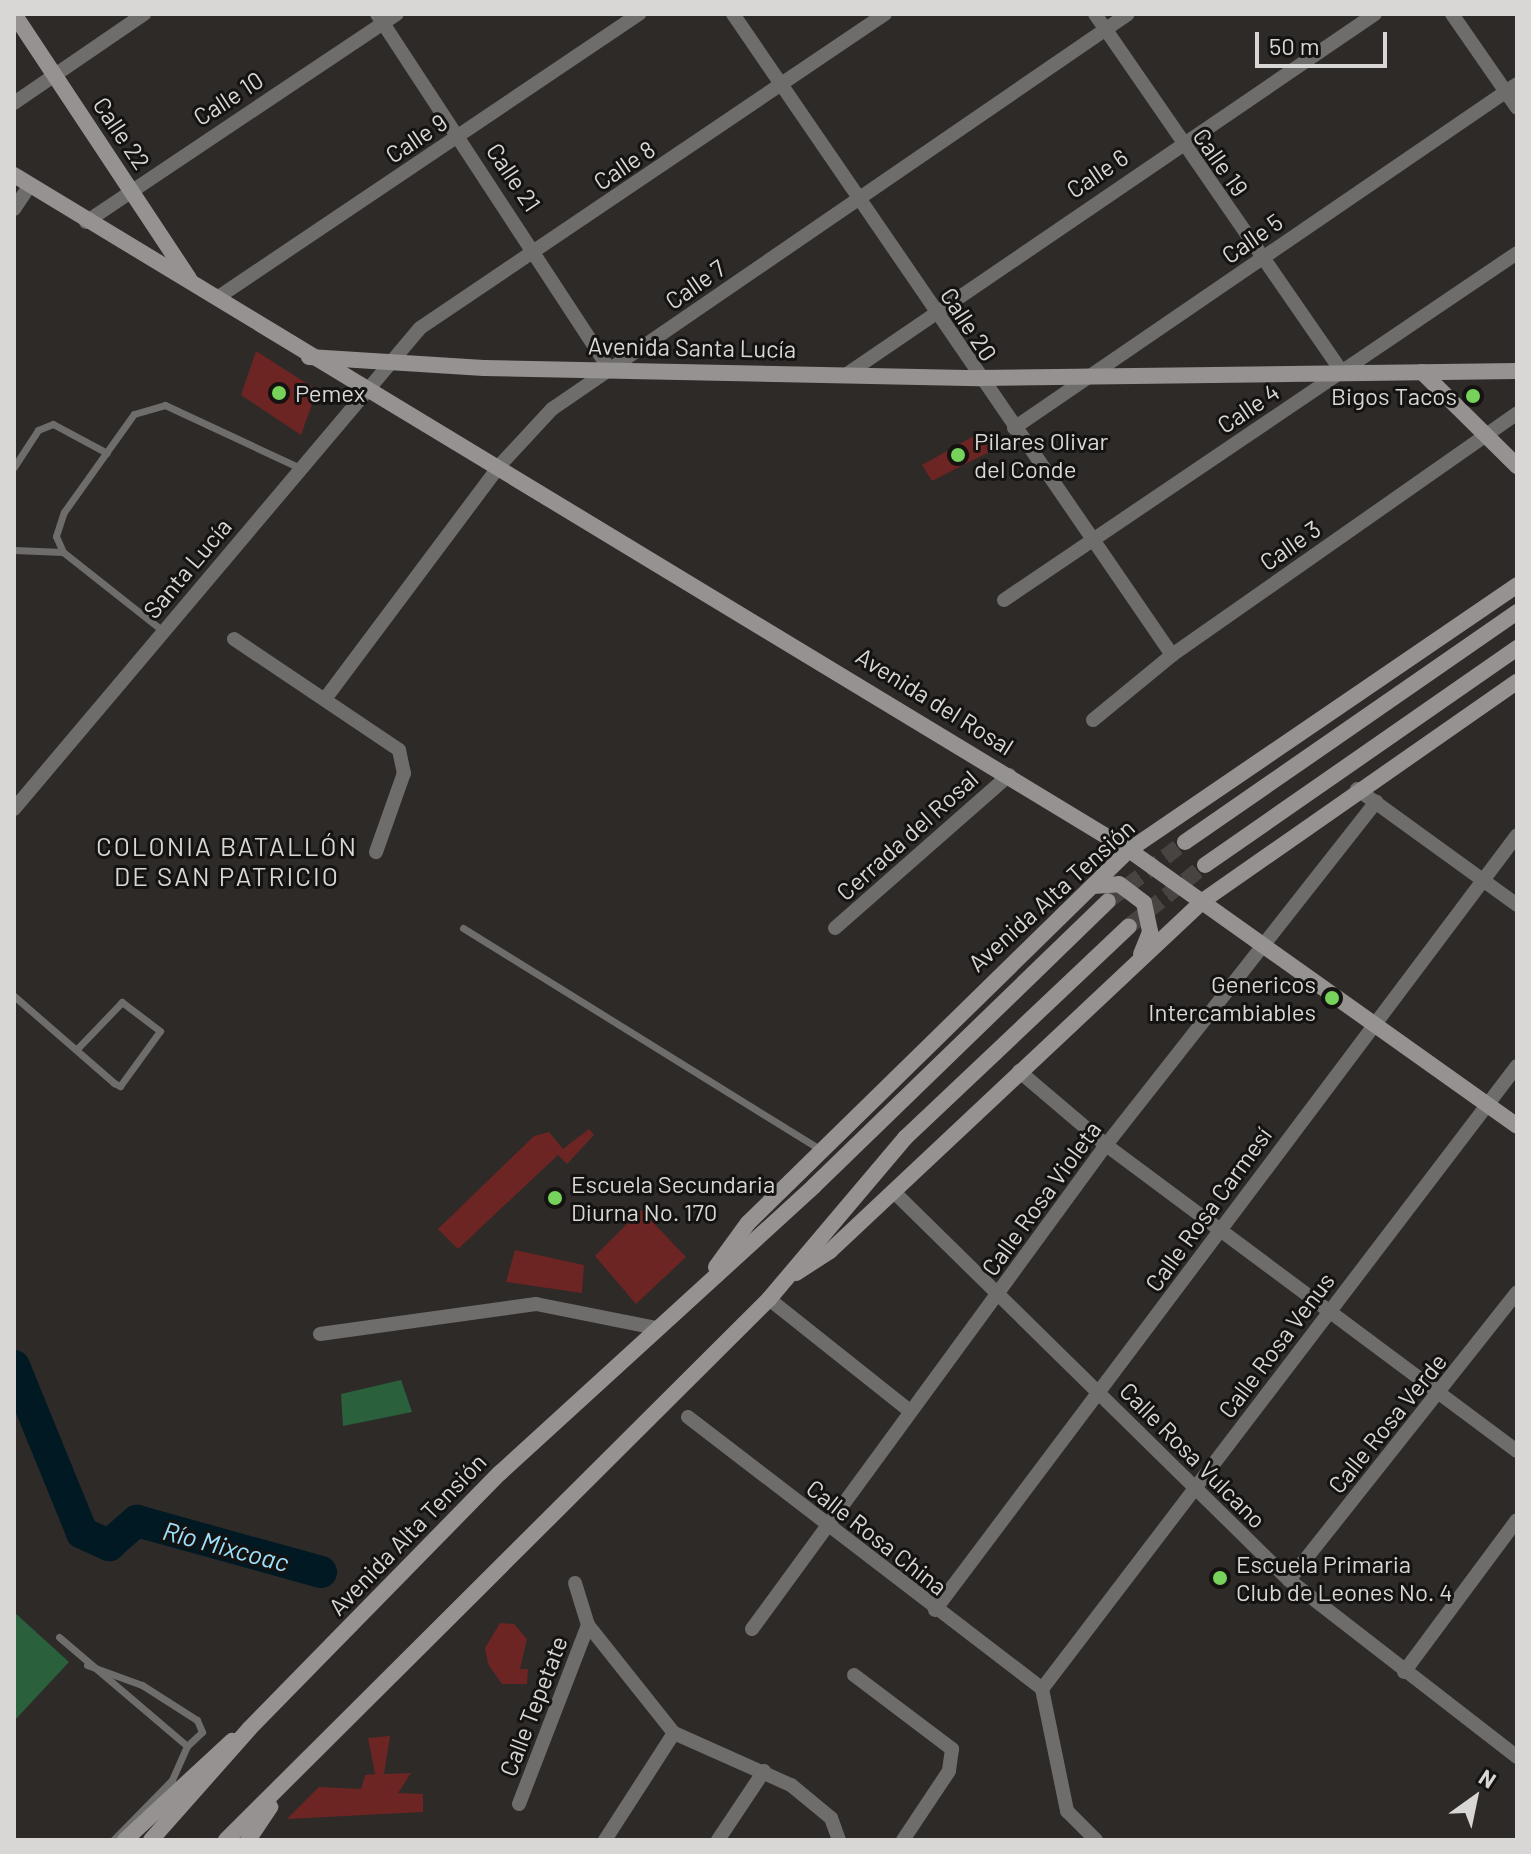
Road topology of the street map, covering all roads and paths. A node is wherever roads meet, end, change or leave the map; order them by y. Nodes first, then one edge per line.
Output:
1 (14, 14) edge
2 (144, 14) edge
3 (397, 14) edge
4 (639, 14) edge
5 (733, 14) edge
6 (885, 14) edge
7 (1095, 14) edge
8 (1128, 14) edge
9 (1375, 14) edge
10 (1452, 14) edge
11 (380, 19) edge
12 (1106, 30) junction
13 (54, 74) junction
14 (779, 86) junction
15 (1511, 88) edge
16 (14, 103) edge
17 (1517, 108) edge
18 (459, 136) junction
19 (1181, 143) junction
20 (14, 175) edge
21 (30, 185) junction
22 (130, 188) junction
23 (856, 197) junction
24 (14, 209) edge
25 (86, 222) junction
26 (538, 251) junction
27 (1517, 253) edge
28 (1261, 258) junction
29 (189, 279) junction
30 (217, 298) junction
31 (935, 310) junction
32 (304, 356) junction
33 (396, 360) junction
34 (609, 368) junction
35 (1517, 371) edge
36 (1342, 372) junction
37 (1422, 372) junction
38 (847, 374) junction
39 (1096, 374) junction
40 (979, 378) junction
41 (367, 392) junction
42 (1517, 413) edge
43 (1014, 428) junction
44 (1484, 436) junction
45 (107, 453) junction
46 (501, 464) junction
47 (1517, 466) edge
48 (14, 467) edge
49 (300, 468) junction
50 (1091, 540) junction
51 (14, 550) edge
52 (63, 552) junction
53 (1517, 585) edge
54 (1004, 600) dead end
55 (1517, 612) edge
56 (163, 631) junction
57 (234, 639) dead end
58 (1517, 648) edge
59 (1172, 655) junction
60 (1517, 682) edge
61 (325, 699) junction
62 (1093, 720) dead end
63 (1009, 775) junction
64 (1357, 789) junction
65 (1376, 802) junction
66 (14, 809) edge
67 (1517, 835) edge
68 (1185, 842) tunnel mouth
69 (1129, 850) junction
70 (376, 852) dead end
71 (1205, 865) tunnel mouth
72 (1483, 879) junction
73 (1092, 886) junction
74 (1204, 900) junction
75 (1108, 901) tunnel mouth
76 (1517, 905) edge
77 (1129, 926) tunnel mouth
78 (463, 928) dead end
79 (835, 928) dead end
80 (1263, 940) junction
81 (1138, 959) junction
82 (14, 996) edge
83 (1376, 1020) junction
84 (76, 1050) junction
85 (1517, 1066) edge
86 (1019, 1071) junction
87 (1489, 1104) junction
88 (1517, 1126) edge
89 (1106, 1145) junction
90 (822, 1150) junction
91 (894, 1192) junction
92 (1219, 1230) junction
93 (712, 1275) junction
94 (786, 1279) junction
95 (1517, 1292) edge
96 (997, 1295) junction
97 (769, 1299) junction
98 (1329, 1310) junction
99 (656, 1328) junction
100 (320, 1334) dead end
101 (1441, 1392) junction
102 (1101, 1394) junction
103 (910, 1411) junction
104 (688, 1417) dead end
105 (1517, 1451) edge
106 (1194, 1490) junction
107 (1517, 1520) edge
108 (824, 1524) junction
109 (1289, 1580) junction
110 (575, 1583) dead end
111 (935, 1610) junction
112 (588, 1625) junction
113 (752, 1629) dead end
114 (59, 1637) dead end
115 (85, 1665) junction
116 (1404, 1672) junction
117 (854, 1675) dead end
118 (1042, 1689) junction
119 (250, 1728) junction
120 (674, 1733) junction
121 (187, 1746) junction
122 (1515, 1753) edge
123 (764, 1771) junction
124 (288, 1779) junction
125 (519, 1804) dead end
126 (113, 1840) edge
127 (125, 1840) edge
128 (151, 1840) edge
129 (226, 1840) edge
130 (248, 1840) edge
131 (605, 1840) edge
132 (718, 1840) edge
133 (839, 1840) edge
134 (903, 1840) edge
135 (1096, 1840) edge

1 - 13 street, Calle 22
2 - 13 street
3 - 11 street, Calle 10
4 - 18 street, Calle 9
5 - 14 street, Calle 20
6 - 14 street, Calle 8
7 - 12 street, Calle 19
8 - 12 street, Calle 7
9 - 19 street, Calle 6
10 - 15 street
11 - 18 street, Calle 21
11 - 22 street, Calle 10
12 - 19 street, Calle 19
12 - 23 street, Calle 7
13 - 16 street
13 - 22 street, Calle 22
14 - 23 street, Calle 20
14 - 26 street, Calle 8
15 - 17 street
15 - 28 street, Calle 5
18 - 26 street, Calle 21
18 - 30 street, Calle 9
19 - 28 street, Calle 19
19 - 31 street, Calle 6
20 - 21 street
21 - 24 street
21 - 25 street
22 - 25 street, Calle 10
22 - 29 street, Calle 22
23 - 31 street, Calle 20
23 - 34 street, Calle 7
25 - 29 street
26 - 33 street, Calle 8
26 - 34 street, Calle 21
27 - 36 street, Calle 4
28 - 36 street, Calle 19
28 - 39 street, Calle 5
29 - 30 street
30 - 32 street
31 - 38 street, Calle 6
31 - 40 street, Calle 20
32 - 33 street, Avenida Santa Lucía
32 - 41 street, Avenida del Rosal
33 - 34 street, Avenida Santa Lucía
33 - 41 street, Santa Lucía
34 - 38 street, Avenida Santa Lucía
34 - 46 street, Calle 7
35 - 37 street, Avenida Santa Lucía
36 - 37 street, Avenida Santa Lucía
36 - 39 street, Avenida Santa Lucía
36 - 50 street, Calle 4
37 - 44 street
38 - 40 street, Avenida Santa Lucía
39 - 40 street, Avenida Santa Lucía
39 - 43 street, Calle 5
40 - 43 street, Calle 20
41 - 46 street, Avenida del Rosal
41 - 49 street, Santa Lucía
42 - 44 street, Calle 3
43 - 50 street, Calle 20
44 - 47 street
44 - 59 street, Calle 3
45 - 48 lane
45 - 49 lane
45 - 52 lane
46 - 61 street, Calle 7
46 - 63 street, Avenida del Rosal
49 - 56 street, Santa Lucía
50 - 54 street, Calle 4
50 - 59 street, Calle 20
51 - 52 lane
52 - 56 lane
53 - 69 street, Avenida Alta Tensión
55 - 68 street
56 - 66 street, Santa Lucía
57 - 61 street
58 - 71 street
59 - 62 street, Calle 3
60 - 64 street
61 - 70 street
63 - 69 street, Avenida del Rosal
63 - 79 street, Cerrada del Rosal
64 - 65 street
64 - 74 street
65 - 72 street
65 - 80 street, Calle Rosa Violeta
67 - 72 street, Calle Rosa Carmesí
69 - 73 street, Avenida Alta Tensión
69 - 74 street, Avenida del Rosal
72 - 76 street
72 - 83 street, Calle Rosa Carmesí
73 - 81 street
73 - 90 street, Avenida Alta Tensión
74 - 80 street, Avenida del Rosal
74 - 81 street
75 - 93 street, Avenida Alta Tensión
77 - 94 street
78 - 90 lane
80 - 83 street, Avenida del Rosal
80 - 89 street, Calle Rosa Violeta
81 - 86 street
82 - 84 lane
83 - 87 street, Avenida del Rosal
83 - 92 street, Calle Rosa Carmesí
84 - 84 lane
85 - 87 street, Calle Rosa Venus
86 - 89 street
86 - 91 street
87 - 88 street, Avenida del Rosal
87 - 98 street, Calle Rosa Venus
89 - 92 street
89 - 96 street, Calle Rosa Violeta
90 - 93 street, Avenida Alta Tensión
91 - 94 street
91 - 96 street, Calle Rosa Vulcano
92 - 98 street
92 - 102 street, Calle Rosa Carmesí
93 - 99 street, Avenida Alta Tensión
94 - 97 street
95 - 101 street, Calle Rosa Verde
96 - 102 street, Calle Rosa Vulcano
96 - 103 street, Calle Rosa Violeta
97 - 103 street
97 - 124 street
98 - 101 street
98 - 106 street, Calle Rosa Venus
99 - 100 street
99 - 119 street, Avenida Alta Tensión
101 - 105 street
101 - 109 street, Calle Rosa Verde
102 - 106 street, Calle Rosa Vulcano
102 - 111 street, Calle Rosa Carmesí
103 - 108 street, Calle Rosa Violeta
104 - 108 street, Calle Rosa China
106 - 109 street, Calle Rosa Vulcano
106 - 118 street, Calle Rosa Venus
107 - 116 street
108 - 111 street, Calle Rosa China
108 - 113 street, Calle Rosa Violeta
109 - 116 street, Calle Rosa Vulcano
110 - 112 street
111 - 118 street, Calle Rosa China
112 - 120 street
112 - 125 street, Calle Tepetate
114 - 115 lane
115 - 121 lane
115 - 121 lane
116 - 122 street, Calle Rosa Vulcano
117 - 134 street
118 - 135 street
119 - 127 street
119 - 128 street, Avenida Alta Tensión
120 - 123 street
120 - 131 street
121 - 126 lane
123 - 132 street
123 - 133 street
124 - 129 street
124 - 130 street

